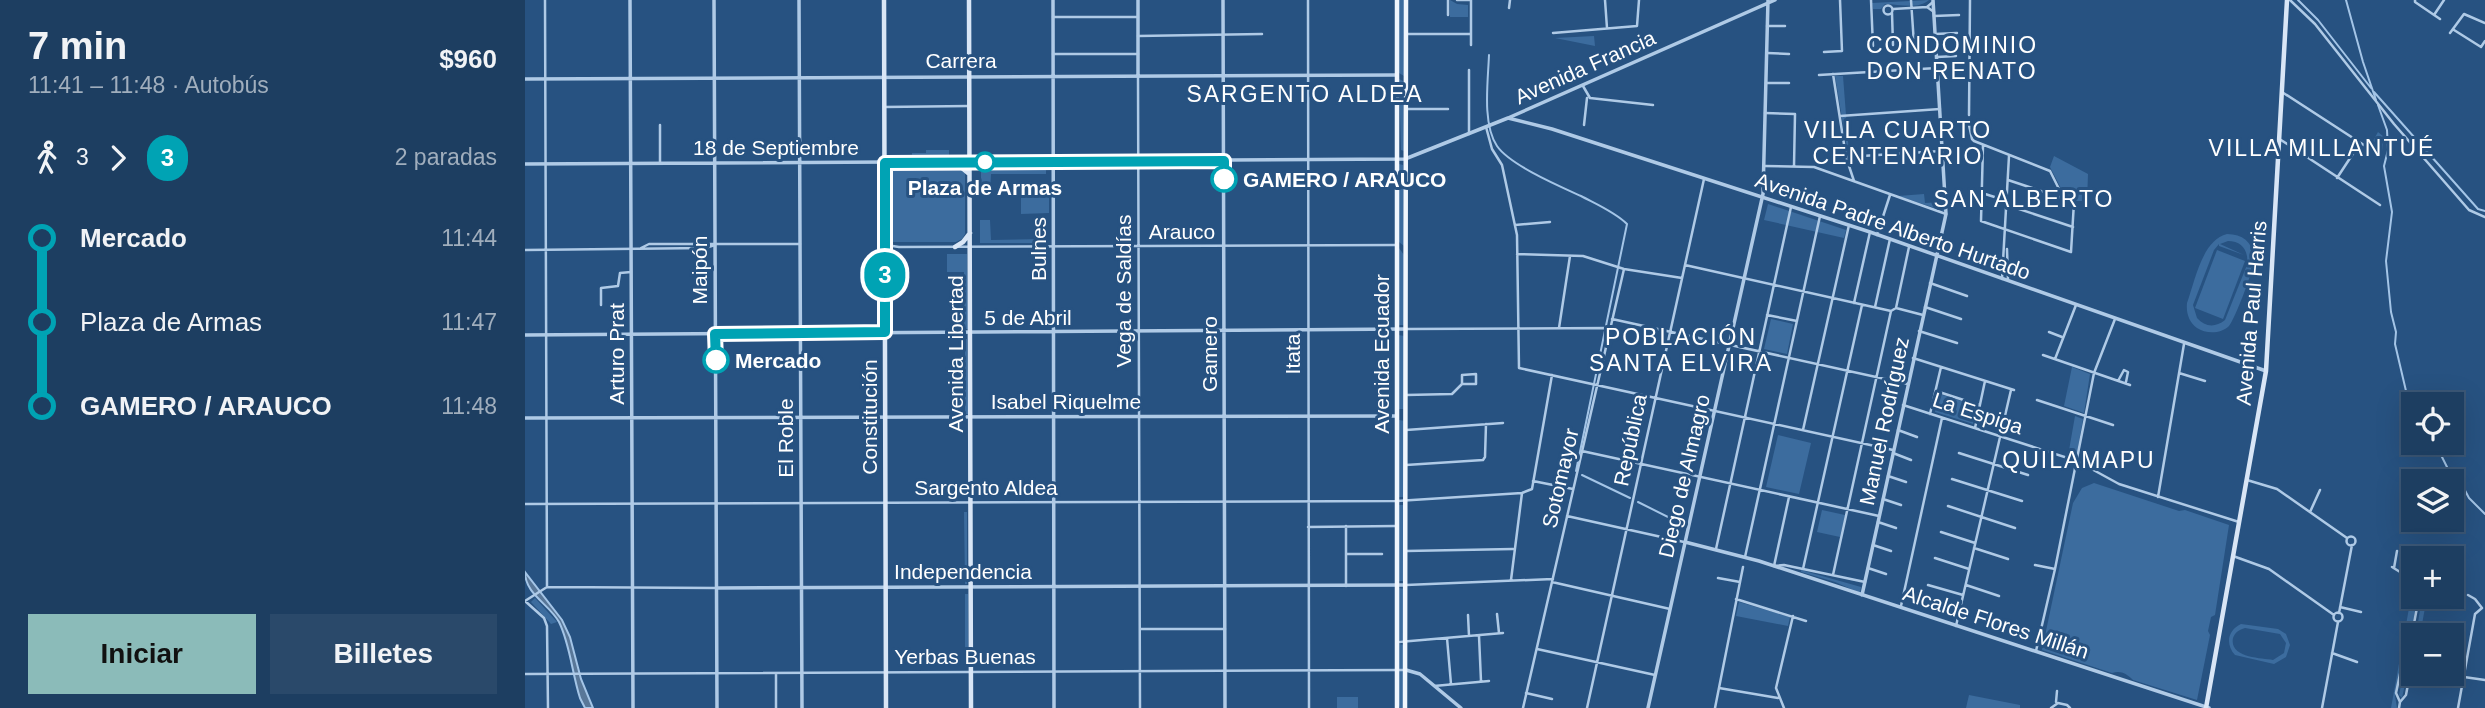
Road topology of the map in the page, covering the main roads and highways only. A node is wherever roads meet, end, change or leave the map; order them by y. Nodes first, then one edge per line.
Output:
1 (884, 0) edge
2 (969, 0) edge
3 (1397, 0) edge
4 (1406, 0) edge
5 (2288, 0) edge
6 (1396, 75) junction
7 (1406, 82) junction
8 (899, 163) road end
9 (956, 163) road end
10 (885, 176) junction
11 (970, 177) junction
12 (970, 232) junction
13 (1397, 245) junction
14 (955, 247) road end
15 (1406, 255) junction
16 (1406, 409) junction
17 (1397, 413) junction
18 (886, 708) edge
19 (971, 708) edge
20 (1397, 708) edge
21 (1405, 708) edge
22 (2207, 708) edge

1 - 10 main road, Constitución
2 - 11 main road, Avenida Libertad
3 - 6 main road, Avenida Ecuador
4 - 7 main road, Avenida Ecuador
5 - 22 main road, Avenida Paul Harris
6 - 7 main road
6 - 13 main road, Avenida Ecuador
7 - 15 main road, Avenida Ecuador
8 - 10 main road
9 - 11 main road
10 - 18 main road, Constitución
11 - 12 main road, Avenida Libertad
12 - 14 main road
12 - 19 main road, Avenida Libertad
13 - 15 main road
13 - 17 main road, Avenida Ecuador
15 - 16 main road, Avenida Ecuador
16 - 17 main road
16 - 21 main road, Avenida Ecuador
17 - 20 main road, Avenida Ecuador

